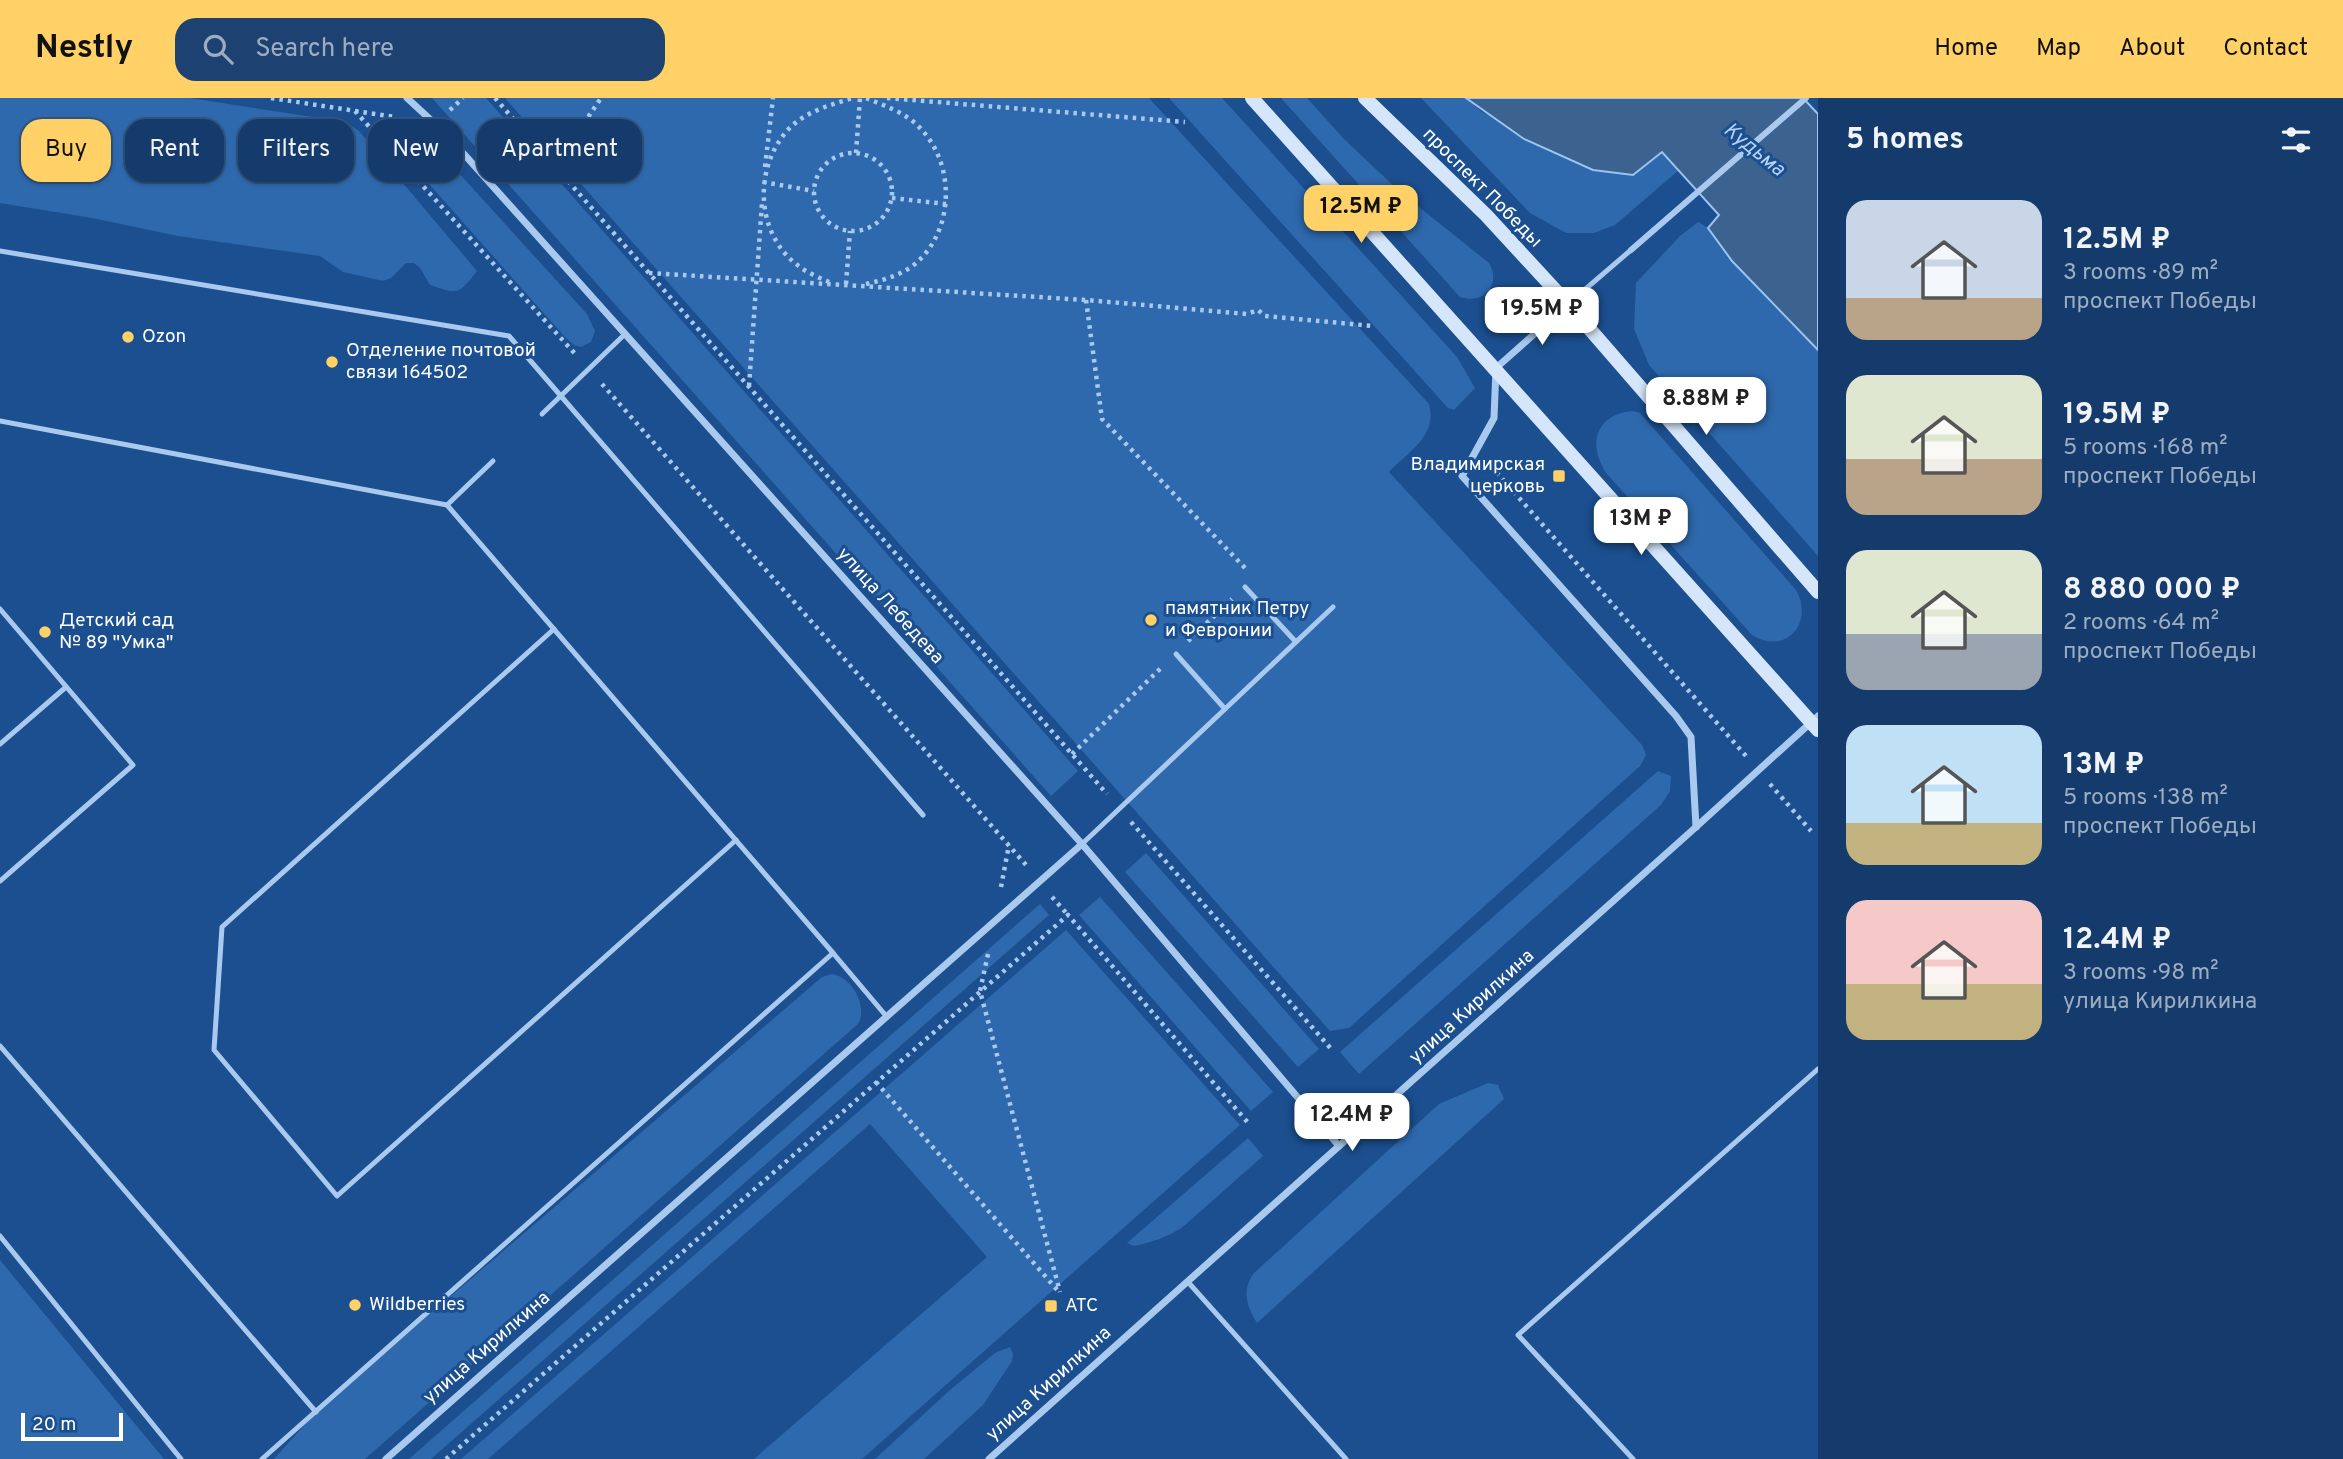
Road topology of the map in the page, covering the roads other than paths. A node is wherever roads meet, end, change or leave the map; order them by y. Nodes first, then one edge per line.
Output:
1 (407, 98) edge
2 (1252, 98) edge
3 (1365, 98) edge
4 (1807, 98) edge
5 (1631, 250) joint
6 (0, 251) edge
7 (1568, 304) junction
8 (625, 334) junction
9 (1496, 368) junction
10 (561, 396) junction
11 (542, 414) dead end
12 (0, 421) edge
13 (493, 461) dead end
14 (447, 505) junction
15 (1244, 587) road end
16 (1818, 592) edge
17 (1333, 607) dead end
18 (0, 609) edge
19 (554, 629) junction
20 (1296, 642) junction
21 (1176, 654) road end
22 (66, 687) junction
23 (1225, 709) junction
24 (1816, 723) edge
25 (0, 744) edge
26 (923, 815) dead end
27 (1696, 827) junction
28 (736, 840) junction
29 (1082, 844) junction
30 (0, 881) edge
31 (833, 953) junction
32 (887, 1017) junction
33 (0, 1046) edge
34 (1818, 1069) edge
35 (1339, 1146) junction
36 (0, 1236) edge
37 (1188, 1282) junction
38 (316, 1412) junction
39 (181, 1459) edge
40 (262, 1459) edge
41 (386, 1459) edge
42 (989, 1459) edge
43 (1346, 1459) edge
44 (1633, 1459) edge

1 - 8 street, улица Лебедева
2 - 9 main road
3 - 7 main road, проспект Победы
4 - 5 street
5 - 7 lane
6 - 10 lane
7 - 9 street
7 - 16 main road, проспект Победы
8 - 10 lane
8 - 29 street, улица Лебедева
9 - 24 main road
9 - 27 street
10 - 11 lane
10 - 26 lane
12 - 14 lane
13 - 14 lane
14 - 19 lane
15 - 20 lane
17 - 20 lane
18 - 22 lane
19 - 28 lane
19 - 28 lane
20 - 23 lane
21 - 23 lane
22 - 25 lane
22 - 30 lane
23 - 29 lane
24 - 27 street, улица Кирилкина
27 - 35 street, улица Кирилкина
28 - 31 lane
29 - 32 street, улица Кирилкина
29 - 35 street, улица Лебедева
31 - 32 lane
31 - 38 lane
32 - 41 street, улица Кирилкина
33 - 38 lane
34 - 44 lane
35 - 37 street, улица Кирилкина
36 - 39 lane
37 - 42 street, улица Кирилкина
37 - 43 lane
38 - 40 lane

